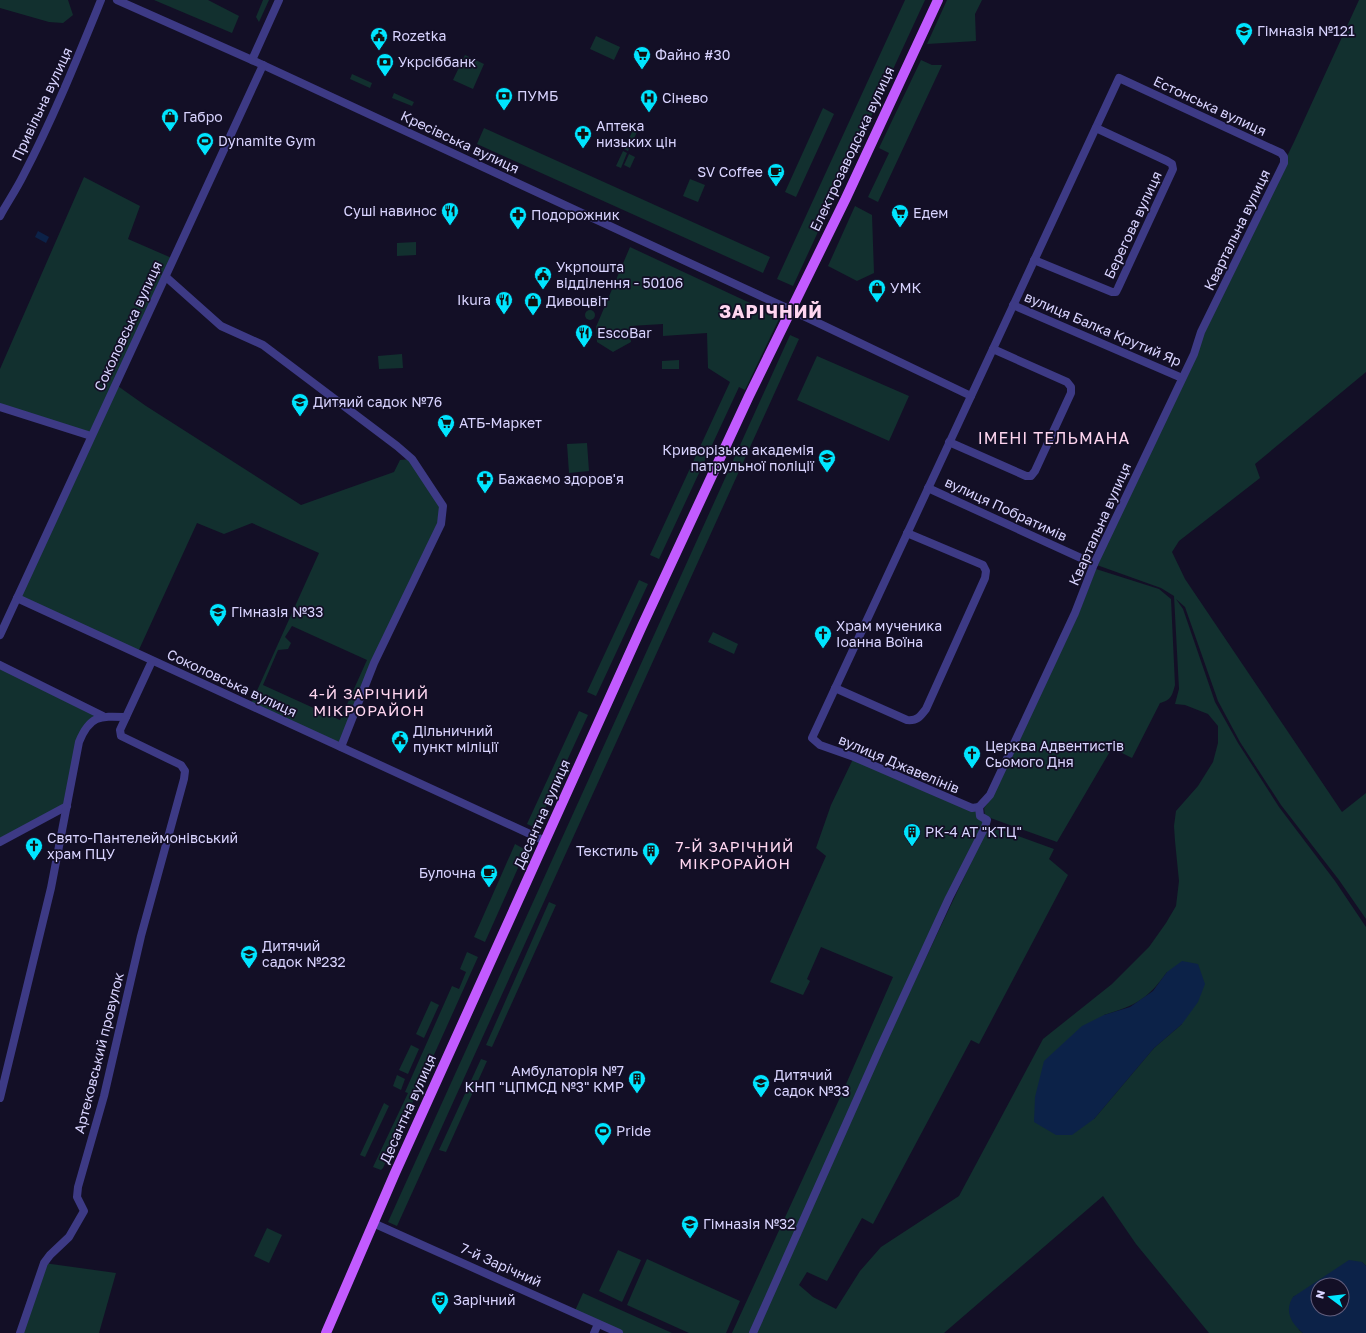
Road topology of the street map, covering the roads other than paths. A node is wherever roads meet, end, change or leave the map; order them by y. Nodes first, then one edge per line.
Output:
1 (101, 0) edge
2 (117, 0) edge
3 (279, 0) edge
4 (938, 0) edge
5 (252, 60) junction
6 (263, 65) junction
7 (1096, 128) junction
8 (1284, 163) joint
9 (0, 216) edge
10 (1034, 260) junction
11 (166, 277) junction
12 (1014, 305) junction
13 (791, 310) junction
14 (993, 349) junction
15 (1182, 378) junction
16 (971, 396) junction
17 (0, 407) edge
18 (91, 436) junction
19 (949, 442) junction
20 (928, 488) junction
21 (907, 533) junction
22 (1094, 564) junction
23 (17, 598) junction
24 (0, 635) edge
25 (152, 661) junction
26 (0, 665) edge
27 (835, 688) junction
28 (103, 716) junction
29 (126, 717) junction
30 (341, 747) junction
31 (67, 806) junction
32 (979, 807) junction
33 (0, 842) edge
34 (545, 842) junction
35 (0, 1098) edge
36 (373, 1223) junction
37 (598, 1324) junction
38 (20, 1333) edge
39 (326, 1333) edge
40 (594, 1333) edge
41 (619, 1333) edge
42 (753, 1333) edge

1 - 9 street, Привільна вулиця
2 - 5 street, Кресівська вулиця
3 - 5 street
4 - 13 main road, Електрозаводська вулиця
5 - 6 street, Кресівська вулиця
6 - 11 street, Соколовська вулиця
6 - 13 street, Кресівська вулиця
7 - 8 street, Естонська вулиця
7 - 10 street
7 - 10 street, Берегова вулиця
8 - 15 street, Квартальна вулиця
10 - 12 street
11 - 18 street, Соколовська вулиця
11 - 30 street
12 - 14 street
12 - 15 street, вулиця Балка Крутий Яр
13 - 16 street
13 - 34 main road, Десантна вулиця
14 - 16 street
14 - 19 street
15 - 22 street, Квартальна вулиця
16 - 19 street
17 - 18 street
18 - 23 street, Соколовська вулиця
19 - 20 street
20 - 21 street
20 - 22 street, вулиця Побратимів
21 - 27 street
21 - 27 street
22 - 32 street, Квартальна вулиця
23 - 24 street, Соколовська вулиця
23 - 25 street, Соколовська вулиця
25 - 29 street
25 - 30 street, Соколовська вулиця
26 - 28 street
27 - 32 street, вулиця Джавелінів
28 - 29 street
28 - 31 street
29 - 38 street, Артековський провулок
30 - 34 street, Соколовська вулиця
31 - 33 street
31 - 35 street
32 - 42 street
34 - 36 main road, Десантна вулиця
36 - 37 street, 7-й Зарічний
36 - 39 main road, Десантна вулиця
37 - 40 street
37 - 41 street, 7-й Зарічний

